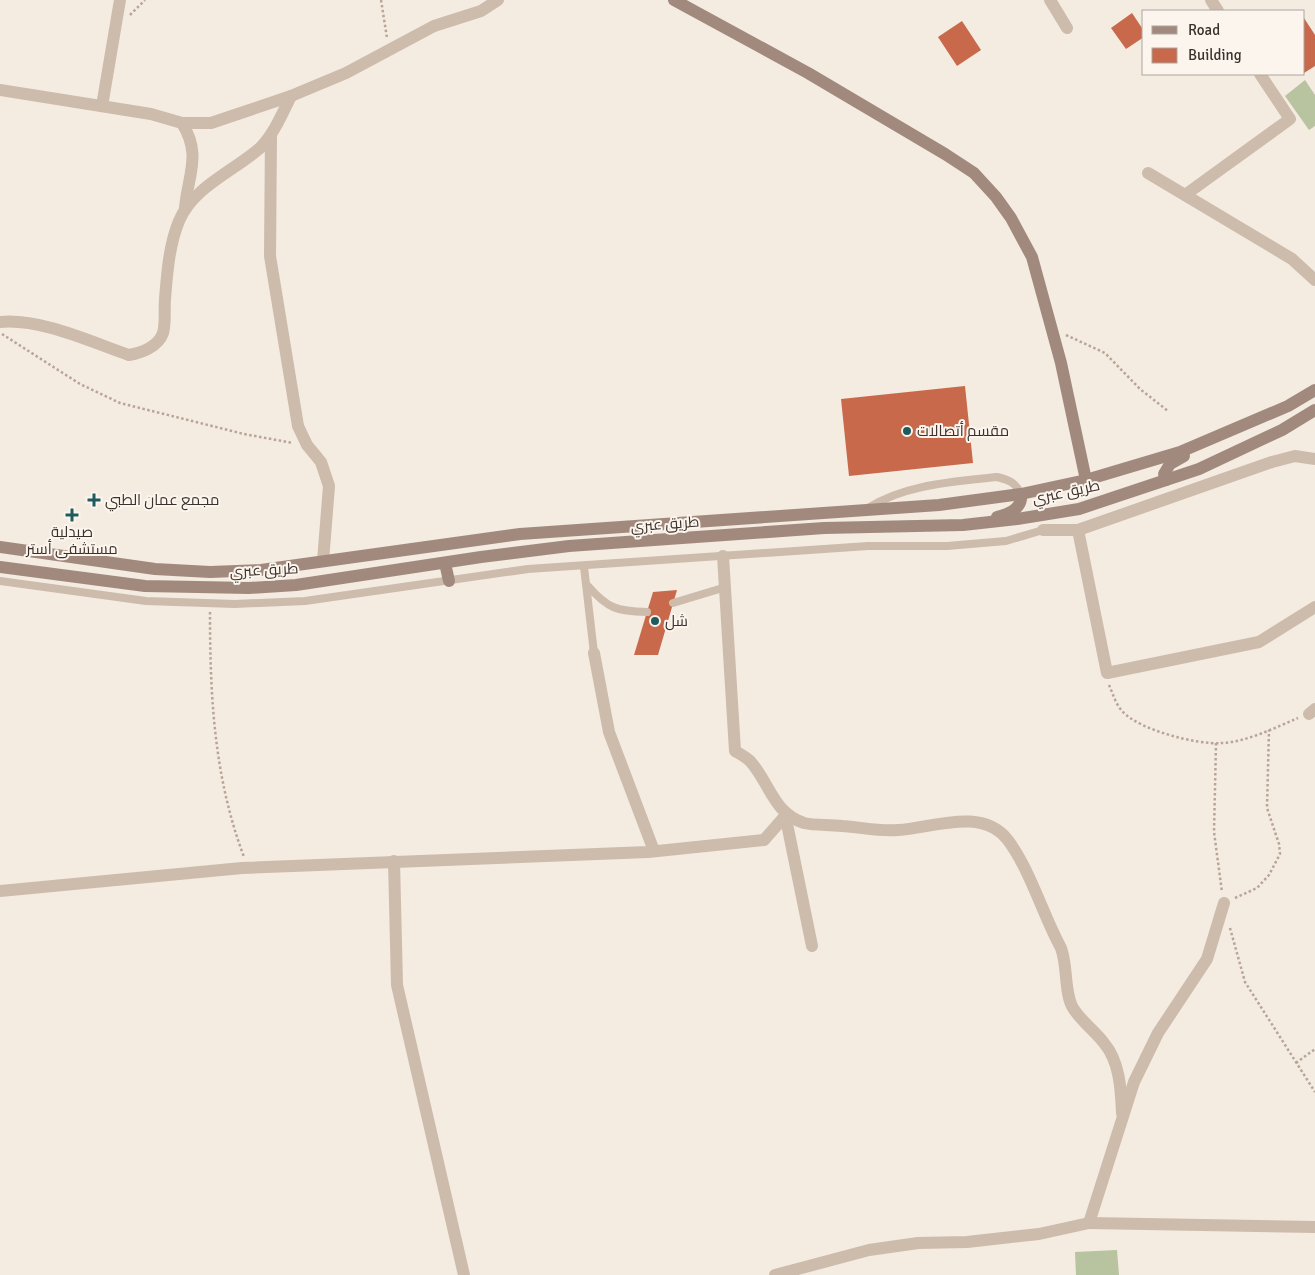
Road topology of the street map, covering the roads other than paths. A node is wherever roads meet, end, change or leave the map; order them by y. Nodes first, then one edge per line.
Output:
1 (120, 0) edge
2 (498, 0) edge
3 (674, 0) edge
4 (1050, 0) edge
5 (1067, 28) dead end
6 (1261, 75) edge
7 (0, 90) edge
8 (291, 96) junction
9 (102, 106) junction
10 (182, 123) junction
11 (271, 136) junction
12 (1148, 173) dead end
13 (1186, 195) junction
14 (185, 208) junction
15 (1315, 280) edge
16 (0, 322) edge
17 (1315, 390) edge
18 (1315, 410) edge
19 (1234, 430) junction
20 (1315, 459) edge
21 (1086, 480) junction
22 (1166, 480) junction
23 (1020, 494) junction
24 (864, 511) junction
25 (962, 525) junction
26 (1043, 530) joint
27 (1078, 530) junction
28 (0, 547) edge
29 (723, 556) junction
30 (323, 562) junction
31 (445, 563) junction
32 (0, 566) edge
33 (584, 567) junction
34 (0, 581) edge
35 (450, 582) junction
36 (588, 586) junction
37 (726, 588) junction
38 (674, 603) dead end
39 (1315, 608) edge
40 (647, 612) dead end
41 (594, 653) joint
42 (785, 814) junction
43 (654, 851) junction
44 (394, 861) junction
45 (0, 891) edge
46 (1224, 903) road end
47 (812, 946) dead end
48 (1122, 1113) junction
49 (1089, 1223) junction
50 (1315, 1227) edge
51 (464, 1275) edge
52 (775, 1275) edge

1 - 9 street
2 - 8 street
3 - 21 main road
4 - 5 street
6 - 13 street
7 - 9 street
8 - 10 street
8 - 11 street
9 - 10 street
10 - 14 street
11 - 14 street
11 - 30 street
12 - 13 street
13 - 15 street
14 - 16 street
17 - 19 main road, طريق عبري
18 - 22 main road, طريق عبري
19 - 21 main road, طريق عبري
19 - 22 main road
20 - 27 street
21 - 23 main road, طريق عبري
22 - 25 main road, طريق عبري
23 - 24 main road, طريق عبري
23 - 24 lane
23 - 25 main road
24 - 30 main road, طريق عبري
25 - 31 main road, طريق عبري
26 - 27 street
26 - 29 lane
27 - 39 street
28 - 30 main road, طريق عبري
29 - 33 lane
29 - 37 street
31 - 32 main road, طريق عبري
31 - 35 main road
33 - 35 lane
33 - 36 lane
34 - 35 lane
36 - 40 lane
36 - 41 lane
37 - 38 lane
37 - 42 street
41 - 43 street
42 - 43 street
42 - 47 street
42 - 48 street
43 - 44 street
44 - 45 street
44 - 51 street
46 - 48 street
48 - 49 street
49 - 50 street
49 - 52 street

